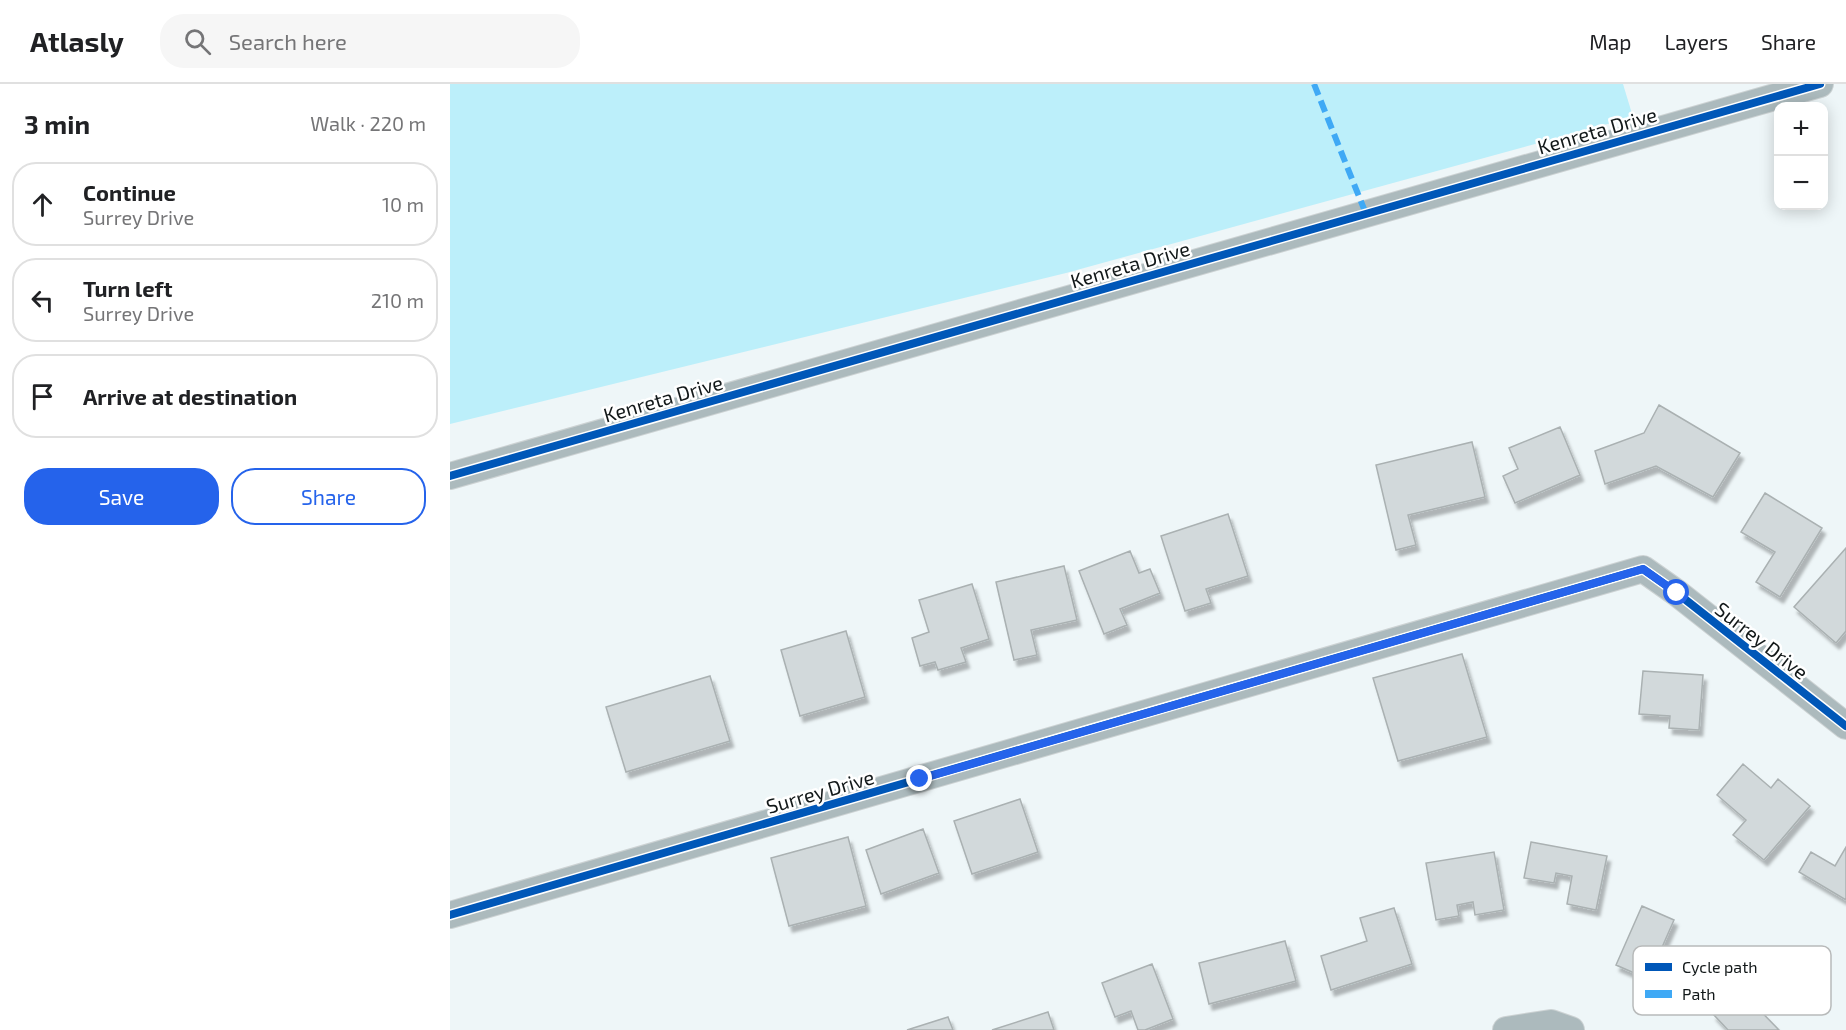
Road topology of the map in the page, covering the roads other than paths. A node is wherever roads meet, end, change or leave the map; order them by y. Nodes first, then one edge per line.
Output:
1 (1820, 84) edge
2 (450, 476) edge
3 (1844, 722) edge
4 (450, 915) edge
5 (1506, 1030) edge
6 (1571, 1030) edge

1 - 2 street, Kenreta Drive
3 - 4 street, Surrey Drive
5 - 6 street

